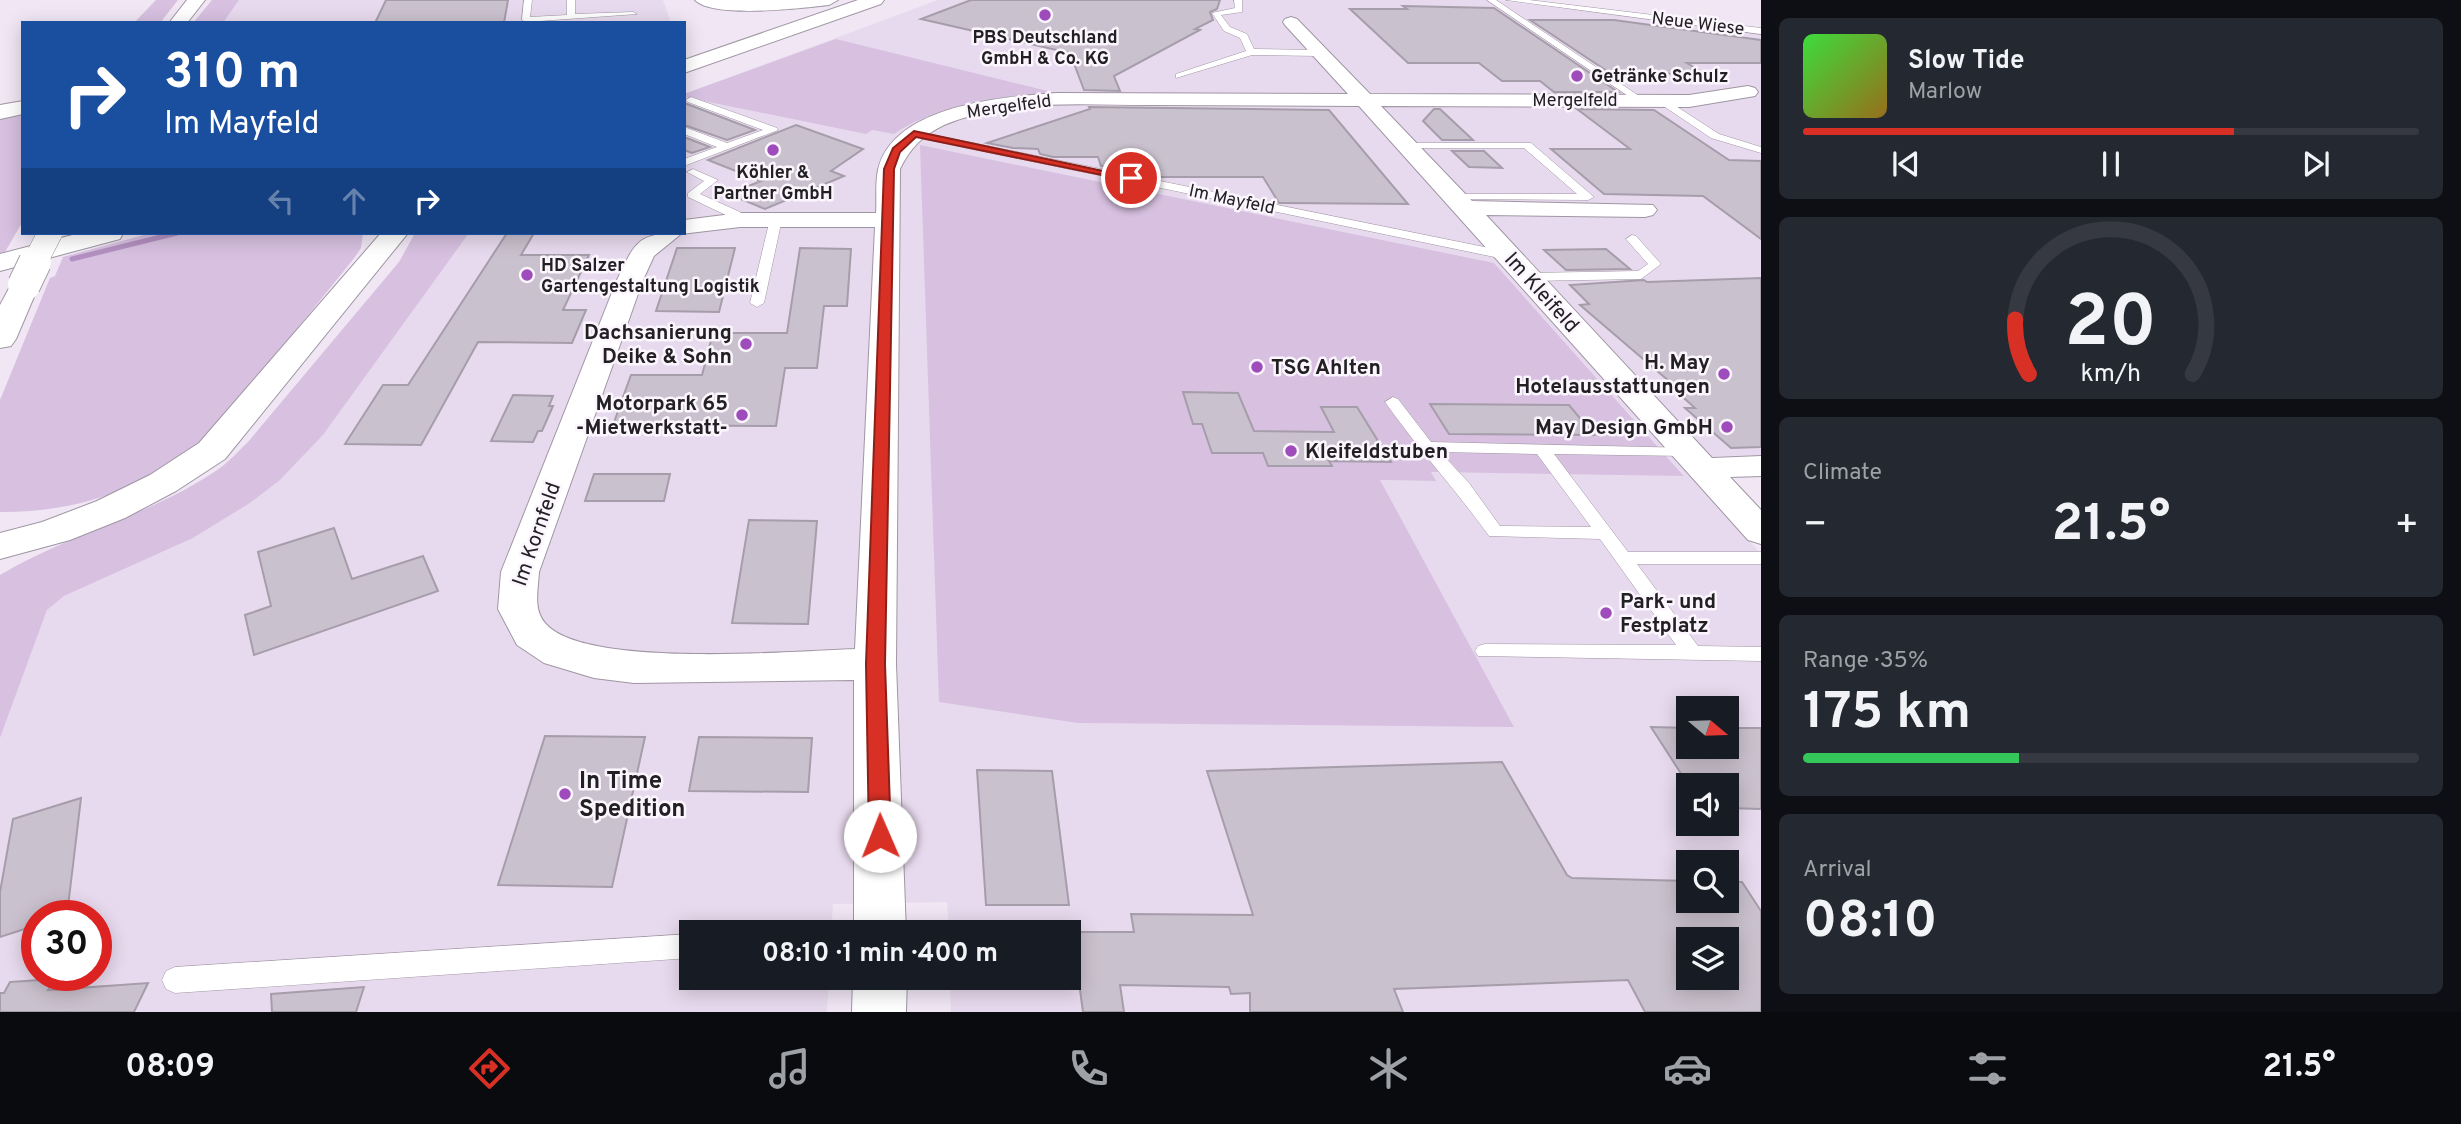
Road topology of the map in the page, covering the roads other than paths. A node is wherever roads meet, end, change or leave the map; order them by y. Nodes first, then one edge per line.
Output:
1 (196, 0) edge
2 (528, 0) edge
3 (571, 0) edge
4 (704, 0) edge
5 (829, 0) edge
6 (849, 0) edge
7 (875, 0) edge
8 (1238, 0) edge
9 (1491, 0) edge
10 (1510, 0) edge
11 (633, 14) dead end
12 (570, 17) junction
13 (180, 21) edge
14 (1291, 22) dead end
15 (1761, 31) edge
16 (1251, 52) junction
17 (1320, 53) junction
18 (686, 57) edge
19 (686, 66) edge
20 (1179, 76) dead end
21 (1754, 94) edge
22 (1363, 99) junction
23 (691, 100) dead end
24 (1651, 101) junction
25 (686, 132) edge
26 (914, 134) junction
27 (1406, 145) junction
28 (727, 147) junction
29 (1761, 150) edge
30 (689, 167) edge
31 (1461, 203) junction
32 (1645, 210) dead end
33 (776, 219) junction
34 (740, 220) junction
35 (887, 220) junction
36 (686, 226) edge
37 (49, 235) edge
38 (103, 235) edge
39 (669, 235) edge
40 (384, 238) edge
41 (1632, 239) dead end
42 (0, 263) edge
43 (1519, 266) junction
44 (757, 303) dead end
45 (0, 339) edge
46 (1393, 402) dead end
47 (1426, 447) junction
48 (1541, 448) junction
49 (1695, 459) junction
50 (1761, 466) edge
51 (1761, 532) edge
52 (1605, 533) junction
53 (6, 542) edge
54 (1623, 558) junction
55 (1761, 558) edge
56 (1485, 651) dead end
57 (1692, 653) junction
58 (1761, 654) edge
59 (875, 664) junction
60 (880, 920) edge
61 (679, 947) edge
62 (174, 980) dead end
63 (880, 990) edge
64 (879, 1012) edge

1 - 13 main road
2 - 12 lane
3 - 12 lane
4 - 5 main road
6 - 18 main road
7 - 19 main road
8 - 16 lane
9 - 24 lane
10 - 15 lane, Neue Wiese
11 - 12 lane
14 - 17 street, Im Kleifeld
16 - 17 lane
16 - 20 lane
17 - 22 street, Im Kleifeld
21 - 24 street, Mergelfeld
22 - 24 street, Mergelfeld
22 - 26 street, Mergelfeld
22 - 27 street, Im Kleifeld
23 - 28 lane
24 - 29 lane
25 - 28 lane
26 - 35 street, Mergelfeld
26 - 43 lane, Im Mayfeld
27 - 31 street, Im Kleifeld
27 - 31 lane
28 - 30 lane
30 - 34 lane
31 - 32 street
31 - 43 street, Im Kleifeld
33 - 34 street, Im Kornfeld
33 - 35 street, Im Kornfeld
33 - 44 lane
34 - 36 street, Im Kornfeld
35 - 59 street, Mergelfeld
37 - 45 main road, bridge
38 - 42 main road
39 - 59 street, Im Kornfeld
40 - 53 main road
41 - 43 lane, Im Mayfeld
43 - 49 street, Im Kleifeld
46 - 47 lane
47 - 48 lane
47 - 52 lane
48 - 49 lane
48 - 52 lane
49 - 50 street
49 - 51 street, Im Kleifeld
52 - 54 lane
54 - 55 lane
54 - 57 lane
56 - 57 lane
57 - 58 lane
59 - 60 street, Mergelfeld
61 - 62 lane
63 - 64 street

